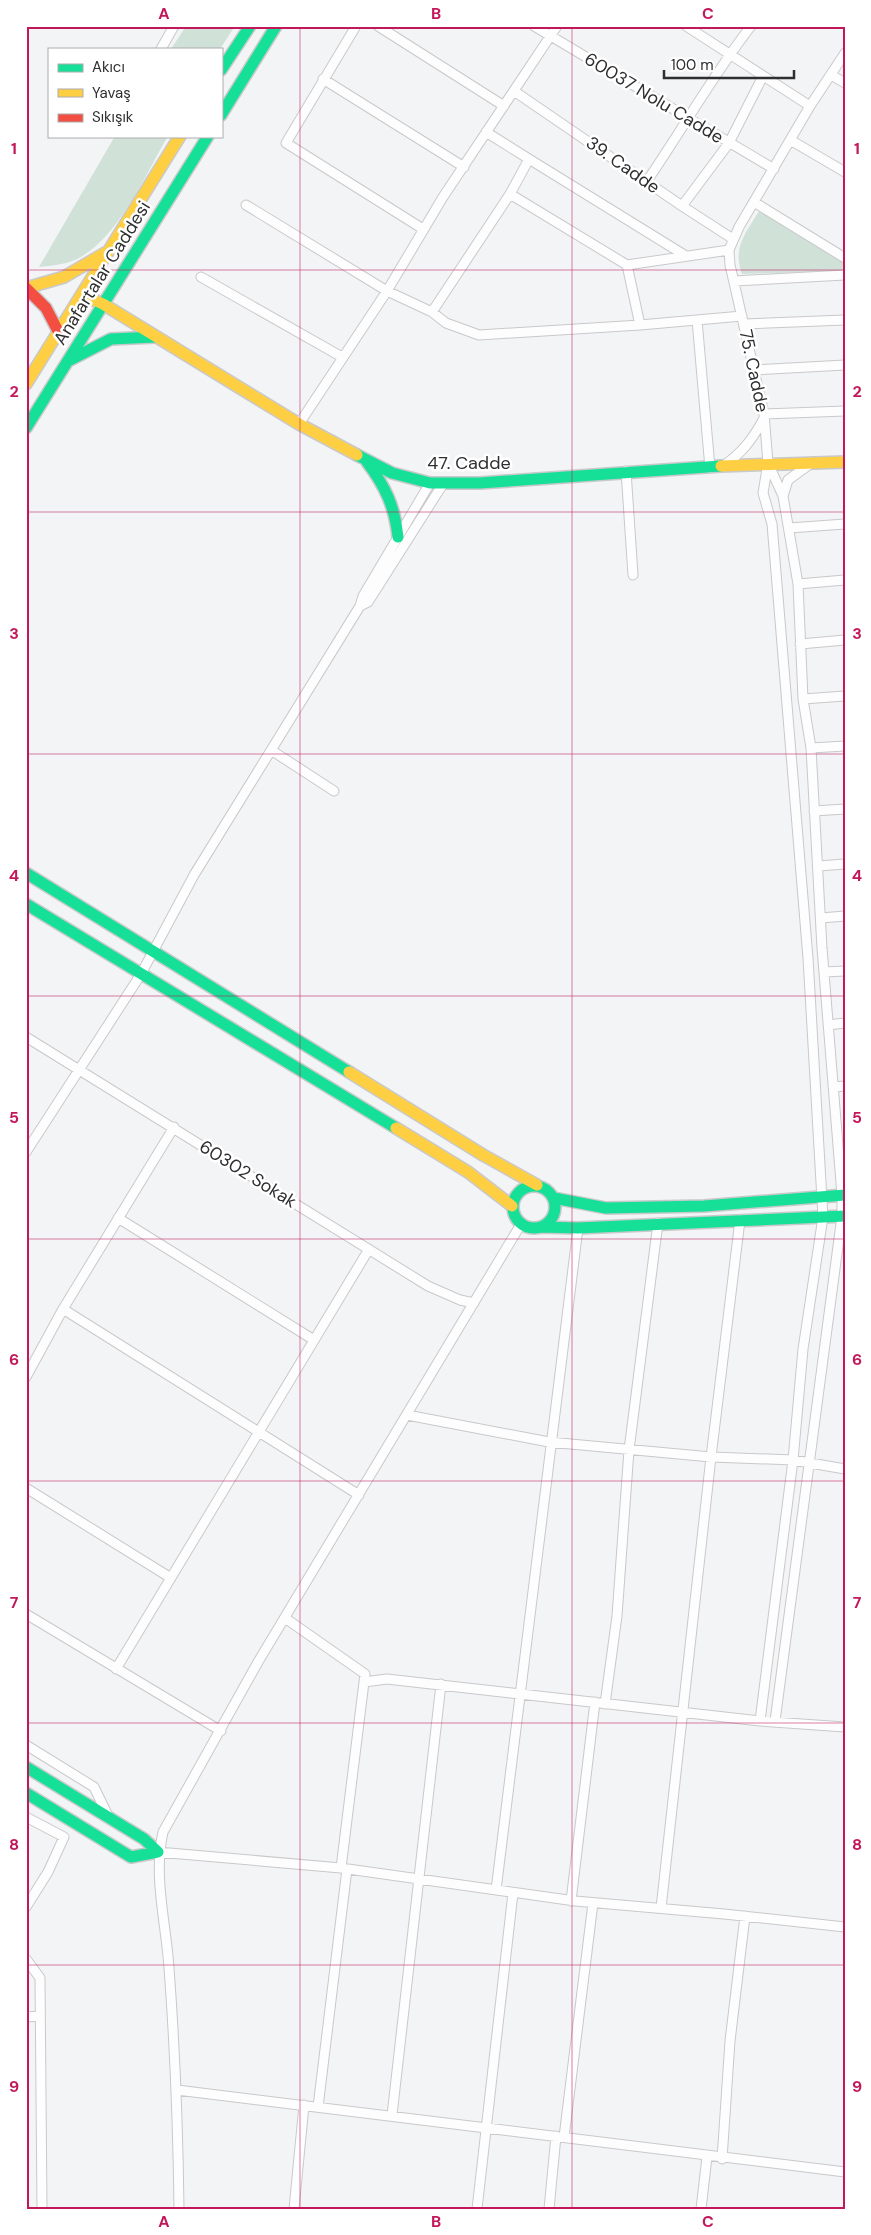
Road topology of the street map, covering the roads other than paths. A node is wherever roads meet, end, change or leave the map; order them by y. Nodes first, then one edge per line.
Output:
1 (174, 26) edge
2 (250, 26) edge
3 (276, 26) edge
4 (356, 26) edge
5 (378, 26) edge
6 (534, 26) edge
7 (556, 26) edge
8 (686, 26) edge
9 (751, 26) edge
10 (550, 35) junction
11 (162, 48) edge
12 (845, 53) edge
13 (729, 54) junction
14 (222, 68) edge
15 (832, 75) junction
16 (763, 76) junction
17 (323, 79) junction
18 (845, 83) edge
19 (514, 91) junction
20 (504, 106) junction
21 (810, 106) junction
22 (222, 113) edge
23 (689, 120) junction
24 (486, 132) junction
25 (179, 138) edge
26 (207, 138) edge
27 (792, 141) junction
28 (728, 143) junction
29 (529, 159) junction
30 (464, 167) junction
31 (774, 169) junction
32 (845, 172) edge
33 (647, 180) junction
34 (510, 194) junction
35 (754, 202) junction
36 (246, 205) dead end
37 (682, 206) junction
38 (423, 229) junction
39 (733, 239) junction
40 (730, 250) junction
41 (107, 252) junction
42 (686, 256) junction
43 (845, 258) edge
44 (627, 264) junction
45 (845, 275) edge
46 (201, 277) dead end
47 (734, 281) junction
48 (26, 288) edge
49 (387, 291) junction
50 (82, 294) junction
51 (103, 304) junction
52 (432, 312) junction
53 (697, 320) junction
54 (743, 320) junction
55 (845, 320) edge
56 (640, 325) junction
57 (59, 333) junction
58 (155, 337) junction
59 (342, 357) junction
60 (67, 362) junction
61 (845, 365) edge
62 (754, 370) junction
63 (26, 384) edge
64 (845, 410) edge
65 (764, 416) junction
66 (299, 424) junction
67 (26, 428) edge
68 (364, 458) junction
69 (845, 462) edge
70 (768, 463) junction
71 (810, 464) junction
72 (716, 467) junction
73 (626, 471) junction
74 (430, 484) junction
75 (443, 484) junction
76 (783, 496) junction
77 (845, 524) edge
78 (789, 528) junction
79 (398, 537) junction
80 (632, 575) dead end
81 (845, 580) edge
82 (798, 584) junction
83 (360, 606) junction
84 (845, 640) edge
85 (800, 644) junction
86 (845, 696) edge
87 (803, 699) junction
88 (845, 746) edge
89 (810, 748) junction
90 (271, 750) junction
91 (334, 791) dead end
92 (845, 809) edge
93 (814, 811) junction
94 (845, 864) edge
95 (818, 866) junction
96 (26, 873) edge
97 (26, 904) edge
98 (845, 916) edge
99 (821, 918) junction
100 (154, 951) junction
101 (845, 971) edge
102 (824, 972) junction
103 (141, 974) junction
104 (845, 1023) edge
105 (828, 1025) junction
106 (26, 1037) edge
107 (80, 1069) junction
108 (845, 1086) edge
109 (833, 1087) junction
110 (174, 1128) junction
111 (26, 1152) edge
112 (537, 1185) junction
113 (844, 1195) edge
114 (554, 1198) junction
115 (821, 1198) junction
116 (512, 1206) junction
117 (844, 1216) edge
118 (822, 1217) junction
119 (118, 1218) junction
120 (740, 1220) junction
121 (658, 1223) junction
122 (521, 1224) junction
123 (541, 1227) junction
124 (578, 1228) junction
125 (370, 1249) junction
126 (474, 1303) junction
127 (63, 1309) junction
128 (314, 1340) junction
129 (26, 1376) edge
130 (408, 1415) junction
131 (258, 1433) junction
132 (550, 1442) junction
133 (629, 1450) junction
134 (711, 1457) junction
135 (793, 1460) junction
136 (809, 1463) junction
137 (845, 1470) edge
138 (26, 1488) edge
139 (359, 1495) junction
140 (171, 1578) junction
141 (26, 1614) edge
142 (285, 1618) junction
143 (116, 1669) junction
144 (364, 1682) junction
145 (442, 1684) junction
146 (521, 1694) junction
147 (595, 1702) junction
148 (605, 1704) junction
149 (683, 1712) junction
150 (760, 1721) junction
151 (775, 1721) junction
152 (845, 1727) edge
153 (220, 1731) junction
154 (26, 1745) edge
155 (26, 1767) edge
156 (26, 1793) edge
157 (26, 1817) edge
158 (109, 1818) junction
159 (158, 1852) junction
160 (344, 1868) junction
161 (420, 1879) junction
162 (496, 1890) junction
163 (514, 1892) junction
164 (571, 1901) junction
165 (592, 1903) junction
166 (26, 1908) edge
167 (661, 1908) junction
168 (745, 1916) junction
169 (845, 1927) edge
170 (26, 1959) edge
171 (40, 2016) junction
172 (26, 2017) edge
173 (177, 2090) junction
174 (304, 2105) junction
175 (318, 2107) junction
176 (392, 2115) junction
177 (487, 2127) junction
178 (560, 2137) junction
179 (708, 2157) junction
180 (722, 2159) junction
181 (845, 2172) edge
182 (42, 2209) edge
183 (179, 2209) edge
184 (294, 2209) edge
185 (477, 2209) edge
186 (549, 2209) edge
187 (701, 2209) edge

1 - 11 street
2 - 14 main road
3 - 22 main road
4 - 17 street
5 - 20 street
6 - 10 street, 60037 Nolu Cadde
7 - 10 street
8 - 13 street
9 - 13 street
10 - 19 street
10 - 23 street, 60037 Nolu Cadde
12 - 15 street
13 - 16 street
13 - 23 street
15 - 18 street
15 - 21 street
16 - 21 street
16 - 28 street
17 - 30 street
17 - 38 street
19 - 20 street
19 - 33 street, 39. Cadde
20 - 24 street
21 - 27 street
23 - 28 street, 60037 Nolu Cadde
23 - 33 street
24 - 29 street
24 - 30 street
25 - 41 main road, Anafartalar Caddesi
26 - 51 main road, Anafartalar Caddesi
27 - 31 street
27 - 32 street
28 - 31 street, 60037 Nolu Cadde
28 - 37 street
29 - 34 street
29 - 42 street
30 - 38 street
31 - 35 street
33 - 37 street, 39. Cadde
34 - 44 street
34 - 52 street
35 - 39 street
35 - 43 street
36 - 49 street
37 - 39 street, 39. Cadde
38 - 49 street
39 - 40 street
40 - 42 street
40 - 47 street, 75. Cadde
41 - 48 main road
41 - 50 main road, Anafartalar Caddesi
42 - 44 street
44 - 56 street
45 - 47 street
46 - 59 street
47 - 54 street, 75. Cadde
48 - 57 main road
49 - 52 street
49 - 59 street
50 - 51 main road, 47. Cadde
50 - 57 main road, Anafartalar Caddesi
51 - 58 main road, 47. Cadde
51 - 60 main road, Anafartalar Caddesi
52 - 56 street
53 - 54 street
53 - 56 street
53 - 72 street
54 - 55 street
54 - 62 street, 75. Cadde
57 - 63 main road, Anafartalar Caddesi
58 - 60 main road
58 - 66 main road, 47. Cadde
59 - 66 street
60 - 67 main road, Anafartalar Caddesi
61 - 62 street
62 - 65 street, 75. Cadde
64 - 65 street
65 - 70 street, 75. Cadde
65 - 72 street
66 - 68 main road, 47. Cadde
68 - 74 main road, 47. Cadde
68 - 79 main road
69 - 71 main road, 47. Cadde
70 - 71 main road, 47. Cadde
70 - 72 main road, 47. Cadde
70 - 76 street
70 - 115 street
71 - 76 street
72 - 73 main road, 47. Cadde
73 - 75 main road, 47. Cadde
73 - 80 street
74 - 75 main road, 47. Cadde
74 - 79 street
75 - 83 street
76 - 78 street
77 - 78 street
78 - 82 street
79 - 83 street
81 - 82 street
82 - 85 street
83 - 90 street
84 - 85 street
85 - 87 street
86 - 87 street
87 - 89 street
88 - 89 street
89 - 93 street
90 - 91 street
90 - 100 street
92 - 93 street
93 - 95 street
94 - 95 street
95 - 99 street
96 - 100 main road
97 - 103 main road
98 - 99 street
99 - 102 street
100 - 103 street
100 - 112 main road
101 - 102 street
102 - 105 street
103 - 107 street
103 - 116 main road
104 - 105 street
105 - 109 street
106 - 107 street, 60302 Sokak
107 - 110 street, 60302 Sokak
107 - 111 street
108 - 109 street
109 - 113 street
110 - 119 street
110 - 125 street, 60302 Sokak
112 - 114 main road
112 - 116 main road
113 - 115 main road
113 - 117 street
114 - 115 main road
114 - 123 main road
115 - 118 street
116 - 122 main road
117 - 118 main road
117 - 136 street
118 - 120 main road
118 - 135 street
119 - 127 street
119 - 128 street
120 - 121 main road
120 - 134 street
121 - 124 main road
121 - 133 street
122 - 123 main road
122 - 126 street
123 - 124 main road
124 - 132 street
125 - 126 street, 60302 Sokak
125 - 128 street
126 - 130 street
127 - 129 street
127 - 131 street
128 - 131 street
130 - 132 street
130 - 139 street
131 - 139 street
131 - 140 street
132 - 133 street
132 - 146 street
133 - 134 street
133 - 148 street
134 - 135 street
134 - 149 street
135 - 136 street
135 - 150 street
136 - 137 street
136 - 151 street
138 - 140 street
139 - 142 street
140 - 143 street
141 - 143 street
142 - 144 street
142 - 153 street
143 - 153 street
144 - 145 street
144 - 160 street
145 - 146 street
145 - 161 street
146 - 147 street
146 - 162 street
147 - 148 street
147 - 164 street
148 - 149 street
149 - 150 street
149 - 167 street
150 - 151 street
151 - 152 street
153 - 159 street
154 - 158 street
155 - 158 main road
156 - 159 main road
157 - 166 street
158 - 159 main road
159 - 160 street
159 - 173 street
160 - 161 street
160 - 175 street
161 - 162 street
161 - 176 street
162 - 163 street
163 - 164 street
163 - 177 street
164 - 165 street
165 - 167 street
165 - 178 street
167 - 168 street
168 - 169 street
168 - 180 street
170 - 171 street
171 - 172 street
171 - 182 street
173 - 174 street
173 - 183 street
174 - 175 street
174 - 184 street
175 - 176 street
176 - 177 street
177 - 178 street
177 - 185 street
178 - 179 street
178 - 186 street
179 - 180 street
179 - 187 street
180 - 181 street

